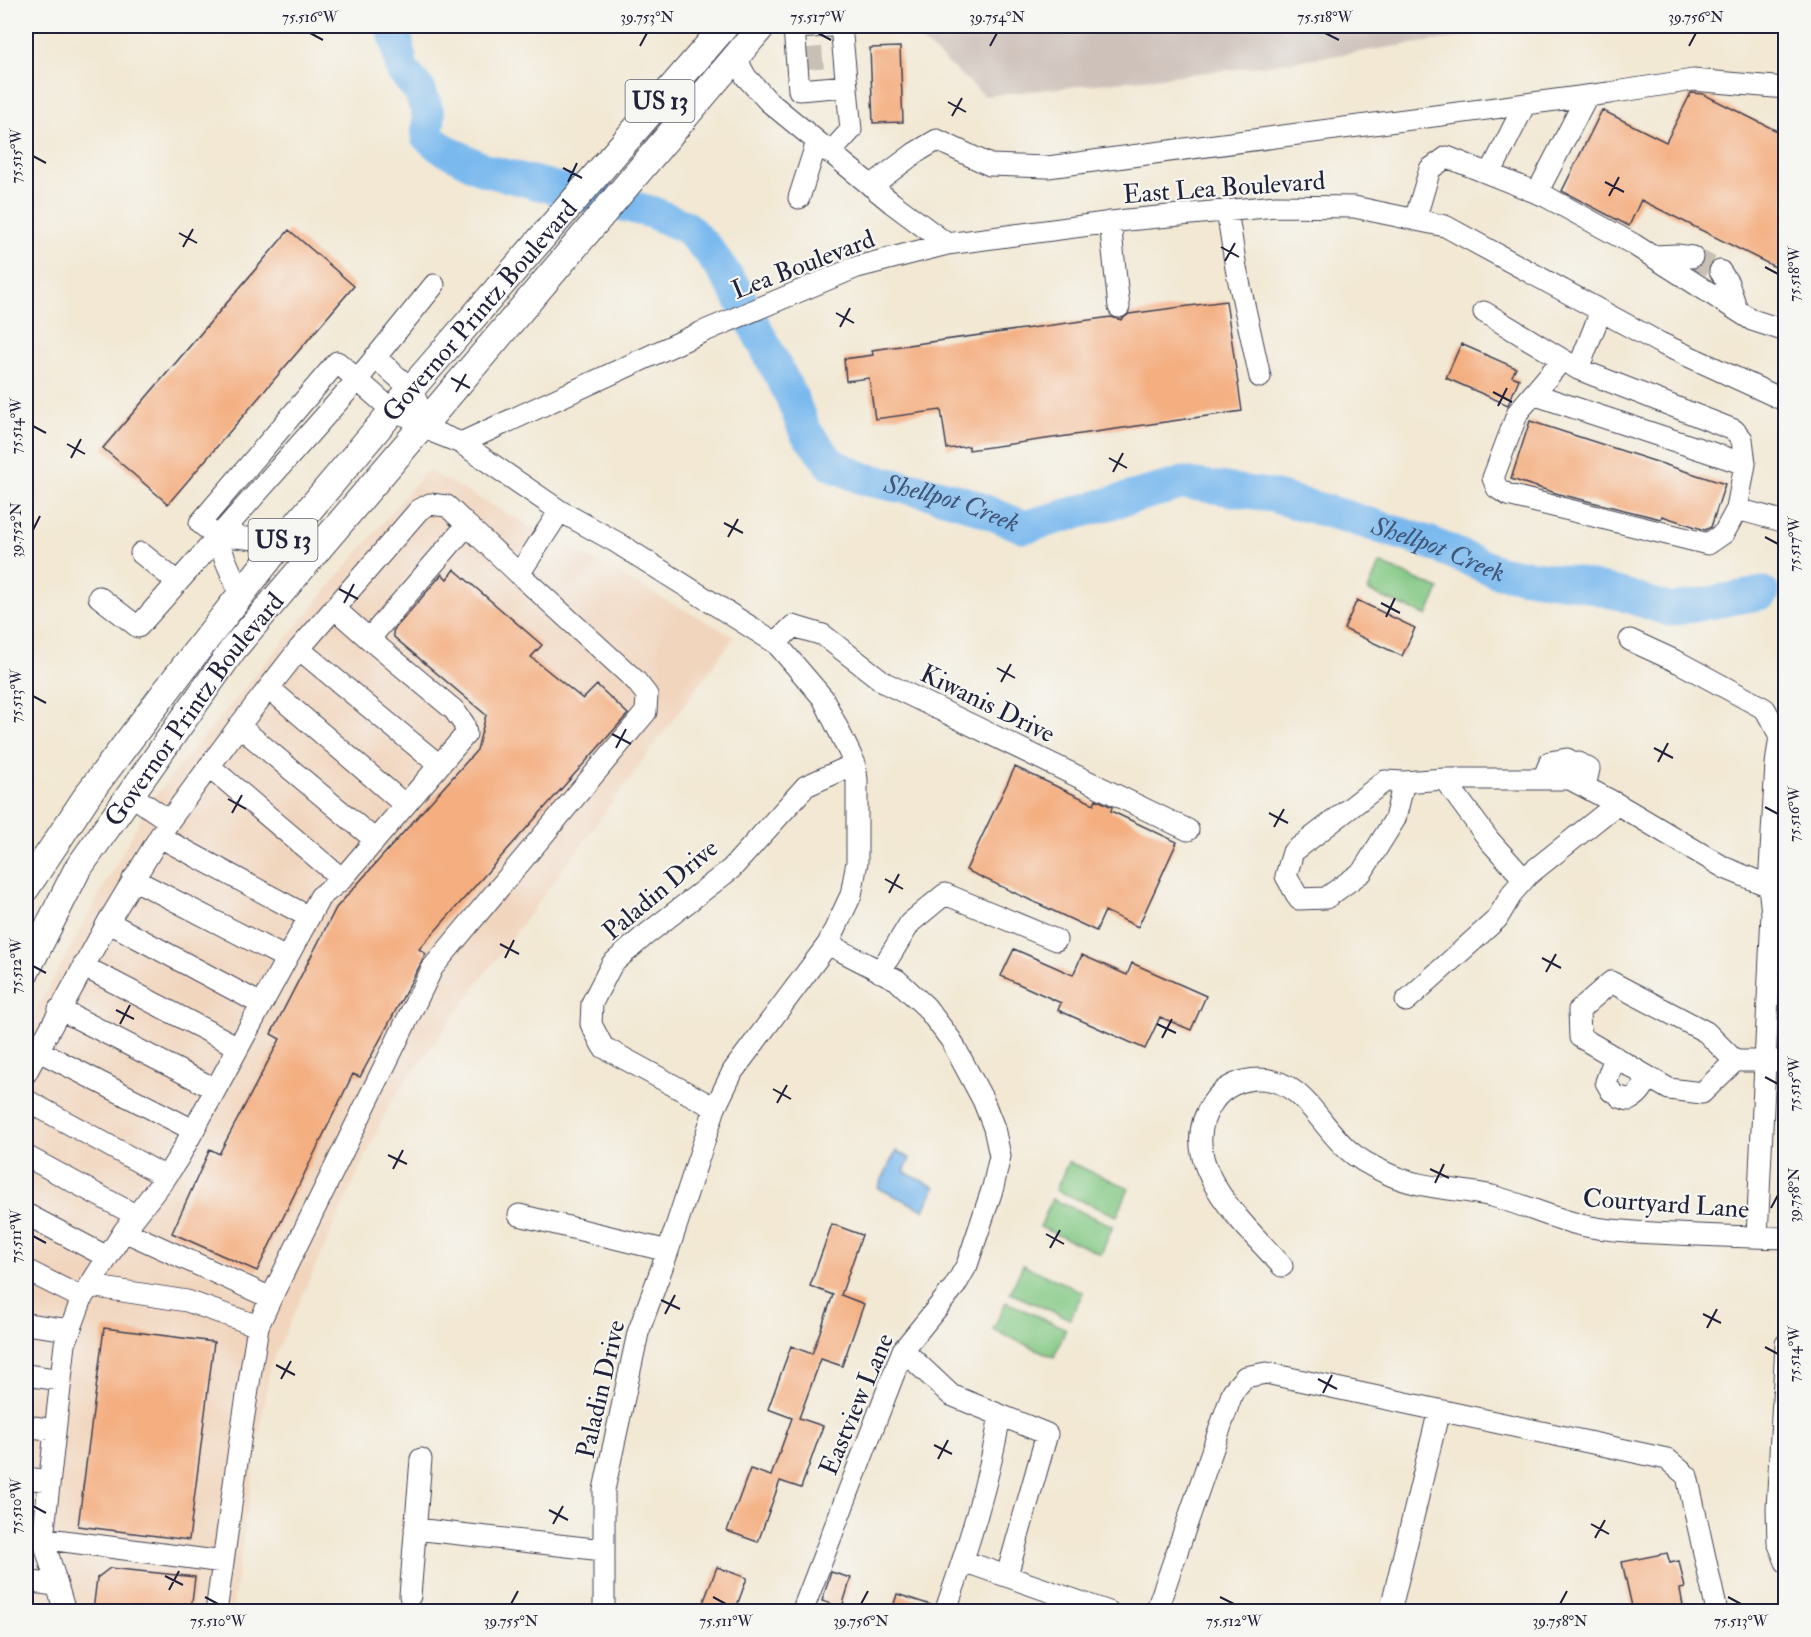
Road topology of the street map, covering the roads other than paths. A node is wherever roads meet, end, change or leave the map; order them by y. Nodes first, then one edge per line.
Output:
1 (725, 26) edge
2 (743, 26) edge
3 (762, 26) edge
4 (828, 26) edge
5 (841, 26) edge
6 (793, 27) edge
7 (737, 55) junction
8 (847, 86) junction
9 (1785, 88) edge
10 (799, 90) junction
11 (1587, 96) junction
12 (1525, 104) junction
13 (781, 112) junction
14 (823, 147) junction
15 (1490, 174) junction
16 (871, 186) junction
17 (1537, 193) junction
18 (799, 198) dead end
19 (1227, 210) junction
20 (1415, 220) junction
21 (1110, 222) junction
22 (947, 244) junction
23 (1653, 256) junction
24 (1692, 257) tunnel mouth
25 (1720, 271) tunnel mouth
26 (434, 285) dead end
27 (1119, 307) dead end
28 (1737, 310) junction
29 (1601, 311) junction
30 (1484, 312) dead end
31 (1785, 331) edge
32 (375, 357) junction
33 (1570, 365) junction
34 (1260, 377) dead end
35 (358, 379) junction
36 (411, 388) junction
37 (1533, 394) junction
38 (1785, 401) edge
39 (393, 411) junction
40 (424, 422) junction
41 (461, 443) junction
42 (1745, 464) junction
43 (1737, 509) junction
44 (560, 511) junction
45 (1785, 522) edge
46 (467, 525) junction
47 (219, 538) junction
48 (282, 542) junction
49 (141, 553) dead end
50 (519, 574) junction
51 (177, 582) junction
52 (241, 596) junction
53 (99, 597) dead end
54 (334, 608) junction
55 (369, 639) junction
56 (1630, 640) dead end
57 (776, 643) junction
58 (299, 649) junction
59 (269, 688) junction
60 (239, 726) junction
61 (439, 765) junction
62 (855, 765) junction
63 (209, 766) junction
64 (1543, 779) junction
65 (1444, 780) junction
66 (1404, 782) junction
67 (1585, 787) junction
68 (130, 794) junction
69 (1617, 804) junction
70 (405, 805) junction
71 (164, 829) junction
72 (1188, 830) dead end
73 (375, 840) junction
74 (133, 879) junction
75 (342, 879) junction
76 (1524, 879) junction
77 (26, 888) edge
78 (1777, 888) edge
79 (309, 917) junction
80 (108, 922) junction
81 (1056, 940) dead end
82 (828, 944) junction
83 (286, 958) junction
84 (83, 966) junction
85 (26, 971) edge
86 (880, 972) junction
87 (1406, 1001) dead end
88 (261, 1004) junction
89 (59, 1009) junction
90 (238, 1047) junction
91 (37, 1050) junction
92 (1615, 1057) junction
93 (1735, 1061) junction
94 (1776, 1061) edge
95 (26, 1073) edge
96 (1648, 1077) junction
97 (215, 1089) junction
98 (26, 1100) edge
99 (715, 1108) junction
100 (193, 1131) junction
101 (26, 1156) edge
102 (166, 1177) junction
103 (26, 1214) edge
104 (519, 1215) dead end
105 (130, 1223) junction
106 (1757, 1238) junction
107 (1785, 1239) edge
108 (668, 1251) junction
109 (107, 1257) junction
110 (1282, 1266) dead end
111 (26, 1270) edge
112 (86, 1292) junction
113 (271, 1298) junction
114 (26, 1324) edge
115 (258, 1326) junction
116 (70, 1330) junction
117 (1785, 1344) edge
118 (903, 1350) junction
119 (26, 1375) edge
120 (61, 1380) junction
121 (1439, 1410) junction
122 (1000, 1415) junction
123 (26, 1426) edge
124 (54, 1430) junction
125 (421, 1459) dead end
126 (26, 1478) edge
127 (49, 1481) junction
128 (415, 1529) junction
129 (34, 1537) edge
130 (603, 1550) junction
131 (963, 1561) junction
132 (223, 1562) junction
133 (1785, 1562) edge
134 (1007, 1575) junction
135 (26, 1581) edge
136 (55, 1585) junction
137 (410, 1596) dead end
138 (64, 1611) edge
139 (216, 1611) edge
140 (604, 1611) edge
141 (802, 1611) edge
142 (945, 1611) edge
143 (1109, 1611) edge
144 (1156, 1611) edge
145 (1390, 1611) edge
146 (1716, 1611) edge

1 - 36 main road, Governor Printz Boulevard / US 13
2 - 7 main road
3 - 7 main road, Governor Printz Boulevard / US 13
4 - 6 street
5 - 8 street
6 - 10 street
7 - 13 street, Lea Boulevard
7 - 40 main road, Governor Printz Boulevard / US 13
8 - 10 street
8 - 14 street
9 - 11 street
10 - 13 street
11 - 12 street
11 - 17 street
12 - 15 street
12 - 16 street
13 - 14 street, Lea Boulevard
14 - 16 street, Lea Boulevard
14 - 18 street
15 - 17 street
15 - 20 street
16 - 22 street, Lea Boulevard
17 - 23 street
19 - 20 street, East Lea Boulevard
19 - 21 street, East Lea Boulevard
19 - 34 street
20 - 29 street, East Lea Boulevard
21 - 22 street, East Lea Boulevard
21 - 27 street
22 - 41 street, Lea Boulevard
23 - 24 street
23 - 28 street
25 - 28 street
26 - 32 street
28 - 31 street
29 - 33 street
29 - 38 street, East Lea Boulevard
30 - 33 street
32 - 35 street
32 - 36 street
33 - 37 street
33 - 42 street
35 - 39 street
35 - 47 street
35 - 47 street
36 - 39 main road, Governor Printz Boulevard / US 13
36 - 40 street
37 - 42 street
37 - 43 street
39 - 40 street
39 - 48 main road, Governor Printz Boulevard / US 13
40 - 41 street
40 - 68 main road, Governor Printz Boulevard / US 13
41 - 44 street, Paladin Drive
42 - 43 street
43 - 45 street
44 - 50 street
44 - 57 street, Paladin Drive
46 - 50 street
46 - 54 street
46 - 55 street
47 - 48 street
47 - 51 street
47 - 52 street
48 - 52 main road, Governor Printz Boulevard / US 13
49 - 51 street
50 - 113 street
51 - 53 street
52 - 68 main road
52 - 77 main road, Governor Printz Boulevard / US 13
54 - 55 street
54 - 58 street
55 - 61 street
56 - 78 street
57 - 62 street, Paladin Drive
57 - 72 street, Kiwanis Drive
58 - 59 street
58 - 61 street
59 - 60 street
59 - 70 street
60 - 63 street
60 - 73 street
61 - 70 street
62 - 82 street, Paladin Drive
62 - 99 street, Paladin Drive
63 - 71 street
63 - 75 street
64 - 65 street
64 - 67 street
64 - 67 street
65 - 66 street
65 - 76 street
66 - 66 street
67 - 69 street
68 - 71 street
68 - 85 main road, Governor Printz Boulevard / US 13
69 - 76 street
69 - 78 street
70 - 73 street
71 - 74 street
71 - 79 street
73 - 75 street
74 - 80 street
74 - 83 street
75 - 79 street
76 - 87 street
78 - 94 street
79 - 83 street
80 - 84 street
80 - 88 street
81 - 86 street
82 - 86 street, Eastview Lane
82 - 99 street, Paladin Drive
83 - 88 street
84 - 89 street
84 - 90 street
86 - 118 street, Eastview Lane
88 - 90 street
89 - 91 street
89 - 97 street
90 - 97 street
91 - 95 street
91 - 100 street
92 - 93 street
92 - 96 street
92 - 96 street
93 - 94 street
93 - 96 street
94 - 106 street
97 - 100 street
98 - 102 street
99 - 108 street, Paladin Drive
100 - 102 street
101 - 105 street
102 - 105 street
103 - 109 street
104 - 108 street
105 - 109 street
105 - 113 street
106 - 107 street, Courtyard Lane
106 - 110 street, Courtyard Lane
108 - 130 street, Paladin Drive
109 - 112 street
111 - 112 street
112 - 115 street
112 - 116 street
113 - 115 street
114 - 116 street
115 - 132 street
116 - 120 street
117 - 133 street
118 - 122 street
118 - 141 street, Eastview Lane
119 - 120 street
120 - 124 street
121 - 144 street
121 - 145 street
121 - 146 street
122 - 131 street
122 - 134 street
123 - 124 street
124 - 127 street
125 - 128 street
126 - 127 street
127 - 129 street
128 - 130 street
128 - 137 street
129 - 132 street
129 - 136 street
130 - 140 street, Paladin Drive
131 - 134 street
131 - 142 street
132 - 139 street
134 - 143 street
135 - 136 street
136 - 138 street

